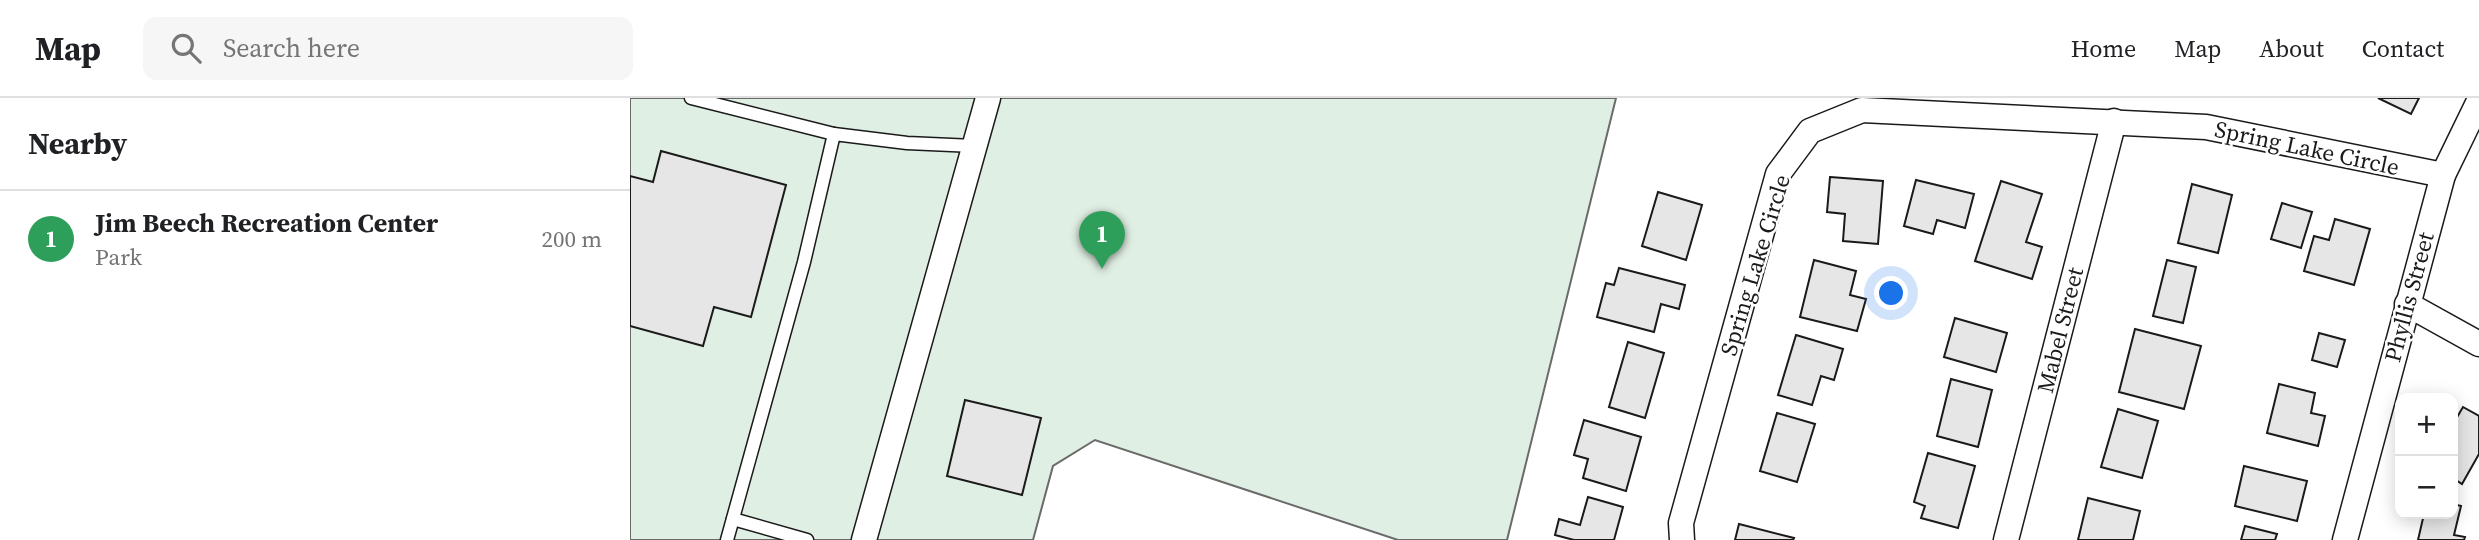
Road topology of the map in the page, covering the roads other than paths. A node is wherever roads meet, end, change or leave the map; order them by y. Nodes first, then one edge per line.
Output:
1 (691, 98) edge
2 (988, 98) edge
3 (2479, 101) edge
4 (2113, 121) junction
5 (834, 134) junction
6 (974, 146) junction
7 (2443, 176) junction
8 (2407, 304) junction
9 (2479, 344) edge
10 (733, 519) junction
11 (727, 540) edge
12 (807, 540) edge
13 (864, 540) edge
14 (1682, 540) edge
15 (2006, 540) edge
16 (2345, 540) edge

1 - 5 lane
2 - 6 street
3 - 7 street, Phyllis Street
4 - 7 street, Spring Lake Circle
4 - 14 street, Spring Lake Circle
4 - 15 street, Mabel Street
5 - 6 lane
5 - 10 lane
6 - 13 street
7 - 8 street, Phyllis Street
8 - 9 street
8 - 16 street, Phyllis Street
10 - 11 lane
10 - 12 lane

